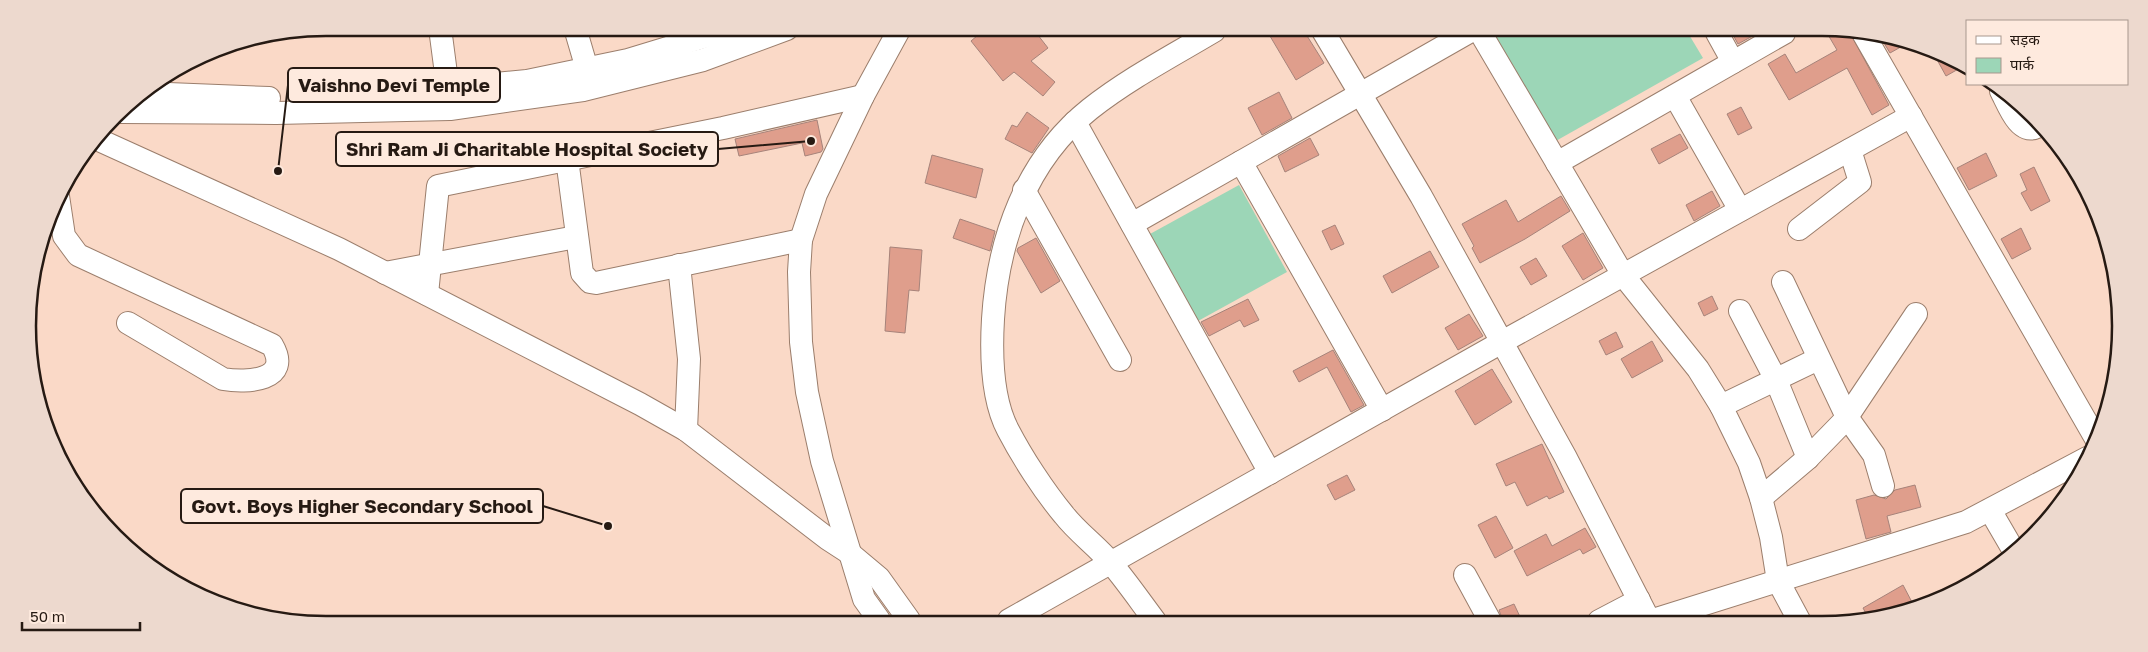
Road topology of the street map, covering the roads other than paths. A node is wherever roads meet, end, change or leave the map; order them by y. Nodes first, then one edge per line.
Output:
1 (441, 36) edge
2 (577, 36) edge
3 (707, 36) edge
4 (768, 36) edge
5 (896, 36) edge
6 (1206, 36) edge
7 (1326, 36) edge
8 (1462, 36) edge
9 (1482, 36) edge
10 (1719, 36) edge
11 (1779, 36) edge
12 (1868, 40) edge
13 (1733, 62) junction
14 (587, 69) junction
15 (154, 93) edge
16 (1360, 94) junction
17 (863, 96) junction
18 (1675, 96) junction
19 (450, 99) junction
20 (2009, 105) edge
21 (131, 112) edge
22 (1911, 116) junction
23 (1075, 122) junction
24 (2034, 129) edge
25 (103, 142) edge
26 (1850, 150) junction
27 (567, 159) junction
28 (1240, 162) junction
29 (1557, 163) junction
30 (1024, 190) junction
31 (60, 210) edge
32 (1740, 210) junction
33 (1132, 224) junction
34 (1799, 229) dead end
35 (576, 237) junction
36 (801, 240) junction
37 (431, 264) junction
38 (678, 265) junction
39 (385, 273) junction
40 (1623, 275) junction
41 (1783, 282) dead end
42 (427, 294) junction
43 (1740, 310) dead end
44 (1916, 314) dead end
45 (128, 323) dead end
46 (1502, 342) junction
47 (1818, 359) junction
48 (1120, 360) dead end
49 (1776, 380) junction
50 (1721, 406) junction
51 (1382, 410) junction
52 (1847, 417) junction
53 (686, 430) junction
54 (2092, 431) edge
55 (1808, 458) junction
56 (2077, 463) edge
57 (1270, 474) junction
58 (1883, 486) dead end
59 (1762, 498) junction
60 (1990, 510) junction
61 (2011, 546) edge
62 (848, 552) junction
63 (1110, 562) junction
64 (1465, 575) dead end
65 (1778, 582) junction
66 (1639, 600) junction
67 (876, 616) edge
68 (906, 616) edge
69 (1017, 616) edge
70 (1152, 616) edge
71 (1487, 616) edge
72 (1610, 616) edge
73 (1647, 616) edge
74 (1666, 616) edge
75 (1797, 616) edge

1 - 19 street
2 - 14 street
3 - 14 street
4 - 19 street
5 - 17 street
6 - 23 street
7 - 16 street
8 - 16 street
9 - 29 street
10 - 13 street
11 - 13 street
12 - 22 street
13 - 18 street
14 - 19 street
15 - 19 street
16 - 28 street
16 - 46 street
17 - 27 street
17 - 36 street
18 - 29 street
18 - 32 street
19 - 21 street
20 - 24 street
22 - 26 street
22 - 54 street
23 - 30 street
23 - 33 street
25 - 39 street
26 - 32 street
26 - 34 street
27 - 35 street
27 - 37 street
28 - 33 street
28 - 51 street
29 - 40 street
30 - 48 street
30 - 63 street
31 - 45 street
32 - 40 street
33 - 57 street
35 - 37 street
35 - 38 street
36 - 38 street
36 - 62 street
37 - 39 street
37 - 42 street
38 - 53 street
39 - 42 street
40 - 46 street
40 - 50 street
41 - 47 street
42 - 53 street
43 - 49 street
44 - 52 street
46 - 51 street
46 - 66 street
47 - 49 street
47 - 52 street
49 - 50 street
49 - 55 street
50 - 59 street
51 - 57 street
52 - 55 street
52 - 58 street
53 - 62 street
55 - 59 street
56 - 60 street
57 - 63 street
59 - 65 street
60 - 61 street
60 - 65 street
62 - 67 street
62 - 68 street
63 - 69 street
63 - 70 street
64 - 71 street
65 - 74 street
65 - 75 street
66 - 72 street
66 - 73 street

